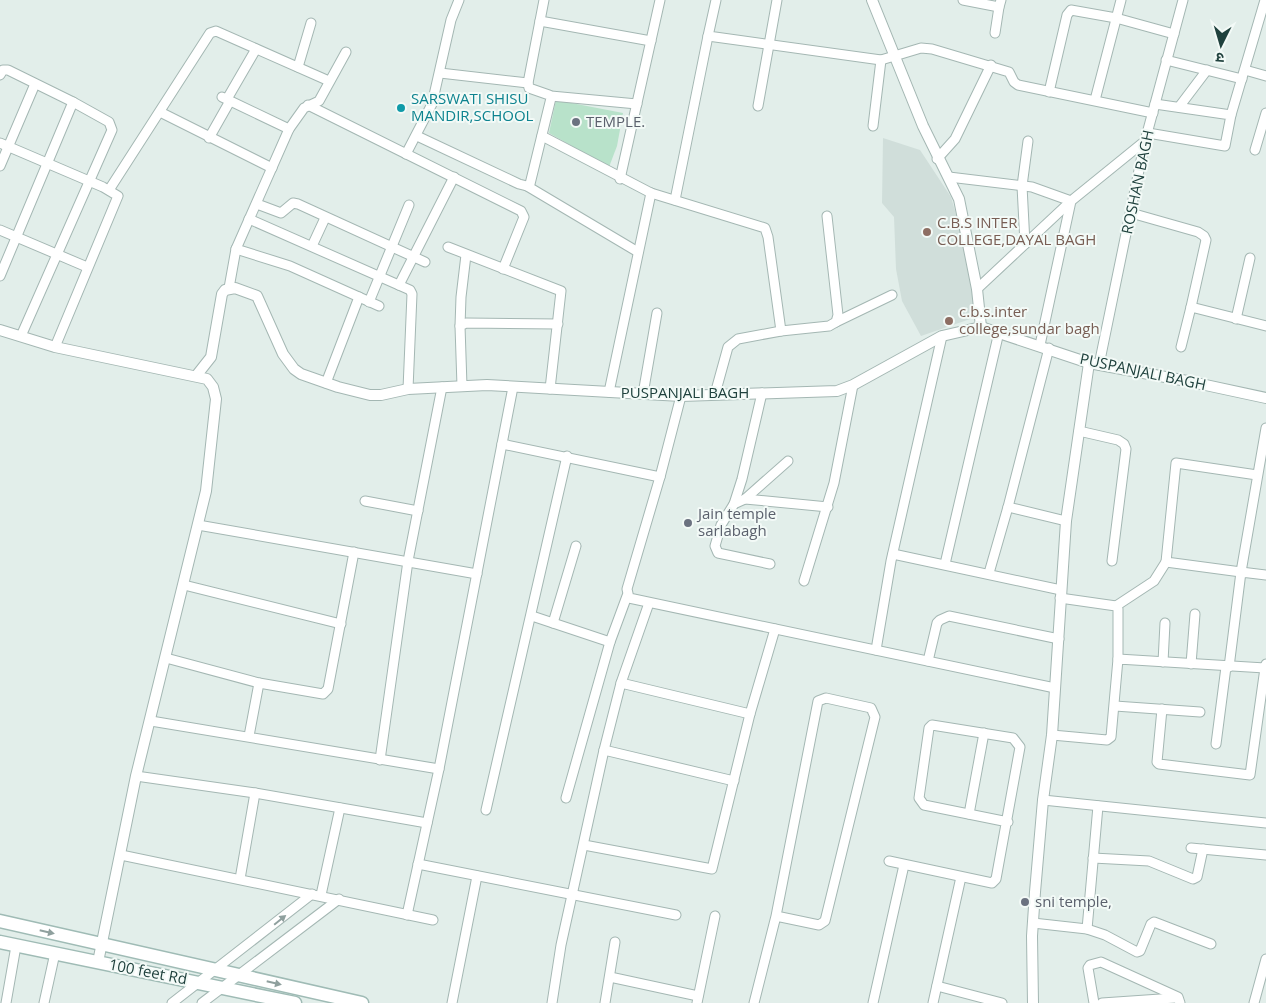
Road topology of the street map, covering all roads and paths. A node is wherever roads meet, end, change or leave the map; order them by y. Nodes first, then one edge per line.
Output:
1 (460, 0) edge
2 (544, 0) edge
3 (660, 0) edge
4 (716, 0) edge
5 (777, 0) edge
6 (872, 0) edge
7 (963, 0) edge
8 (1121, 0) edge
9 (1183, 0) edge
10 (1265, 0) edge
11 (1000, 4) edge
12 (1116, 18) junction
13 (540, 21) junction
14 (311, 23) dead end
15 (995, 33) dead end
16 (1174, 34) junction
17 (708, 36) junction
18 (651, 40) junction
19 (769, 44) junction
20 (256, 49) junction
21 (346, 52) dead end
22 (896, 57) junction
23 (881, 60) junction
24 (1166, 60) junction
25 (991, 65) junction
26 (298, 67) junction
27 (1207, 70) junction
28 (1245, 70) junction
29 (440, 73) junction
30 (0, 75) edge
31 (1266, 76) edge
32 (1242, 79) junction
33 (329, 80) junction
34 (528, 83) junction
35 (35, 84) junction
36 (1050, 92) junction
37 (551, 96) junction
38 (226, 99) junction
39 (1095, 100) junction
40 (73, 102) junction
41 (637, 104) junction
42 (308, 105) junction
43 (758, 106) dead end
44 (1179, 107) junction
45 (1154, 108) junction
46 (160, 112) junction
47 (1266, 113) edge
48 (1231, 115) junction
49 (873, 126) dead end
50 (289, 129) junction
51 (417, 136) junction
52 (542, 136) junction
53 (1147, 137) junction
54 (209, 138) junction
55 (1028, 140) dead end
56 (4, 145) edge
57 (1255, 150) dead end
58 (406, 154) junction
59 (937, 158) junction
60 (47, 164) junction
61 (0, 166) edge
62 (272, 168) junction
63 (454, 177) junction
64 (949, 177) junction
65 (620, 179) junction
66 (89, 182) junction
67 (527, 186) junction
68 (1022, 186) junction
69 (109, 190) junction
70 (651, 194) junction
71 (675, 200) junction
72 (1071, 201) junction
73 (257, 204) junction
74 (409, 204) dead end
75 (1132, 213) junction
76 (826, 216) dead end
77 (325, 218) junction
78 (249, 219) junction
79 (0, 230) edge
80 (16, 237) junction
81 (1025, 244) junction
82 (312, 246) junction
83 (390, 247) junction
84 (448, 248) dead end
85 (236, 249) junction
86 (638, 252) junction
87 (57, 255) junction
88 (466, 255) junction
89 (412, 256) junction
90 (1250, 258) dead end
91 (424, 262) dead end
92 (88, 267) junction
93 (504, 269) junction
94 (380, 275) junction
95 (0, 276) edge
96 (399, 285) junction
97 (229, 288) junction
98 (977, 289) junction
99 (892, 295) dead end
100 (359, 297) junction
101 (369, 302) junction
102 (379, 306) dead end
103 (1191, 307) junction
104 (657, 313) dead end
105 (1236, 319) junction
106 (836, 322) junction
107 (558, 324) junction
108 (460, 326) junction
109 (1266, 326) edge
110 (981, 327) junction
111 (0, 330) edge
112 (781, 331) junction
113 (999, 332) junction
114 (21, 336) junction
115 (942, 336) junction
116 (55, 347) junction
117 (1045, 347) junction
118 (1180, 347) dead end
119 (1094, 364) junction
120 (196, 376) junction
121 (326, 383) junction
122 (853, 385) junction
123 (462, 386) junction
124 (442, 387) junction
125 (513, 387) junction
126 (408, 389) junction
127 (550, 389) junction
128 (609, 392) junction
129 (762, 393) junction
130 (643, 394) junction
131 (715, 394) junction
132 (681, 396) junction
133 (1266, 398) edge
134 (1266, 428) edge
135 (1079, 431) junction
136 (502, 444) junction
137 (567, 456) junction
138 (788, 461) dead end
139 (1257, 475) junction
140 (660, 477) junction
141 (745, 499) junction
142 (365, 501) dead end
143 (734, 504) junction
144 (828, 507) junction
145 (1008, 507) junction
146 (418, 511) junction
147 (1066, 521) junction
148 (198, 525) junction
149 (576, 546) dead end
150 (354, 552) junction
151 (893, 554) junction
152 (408, 561) junction
153 (1112, 561) dead end
154 (1166, 562) junction
155 (770, 564) dead end
156 (945, 564) junction
157 (1241, 572) junction
158 (990, 573) junction
159 (476, 574) junction
160 (1266, 575) edge
161 (804, 581) dead end
162 (184, 585) junction
163 (1061, 594) junction
164 (627, 596) junction
165 (649, 603) junction
166 (1116, 606) junction
167 (1195, 614) dead end
168 (532, 616) junction
169 (552, 623) junction
170 (1165, 623) dead end
171 (341, 624) junction
172 (775, 629) junction
173 (1059, 639) junction
174 (610, 642) junction
175 (876, 650) junction
176 (166, 658) junction
177 (1118, 659) junction
178 (928, 661) junction
179 (1162, 662) junction
180 (1191, 664) junction
181 (1266, 666) edge
182 (1227, 667) junction
183 (259, 683) junction
184 (621, 683) junction
185 (1055, 688) junction
186 (1114, 706) junction
187 (1162, 709) junction
188 (1200, 712) dead end
189 (750, 714) junction
190 (151, 721) junction
191 (984, 733) junction
192 (1052, 735) junction
193 (249, 736) junction
194 (1216, 744) dead end
195 (604, 750) junction
196 (380, 760) junction
197 (438, 769) junction
198 (136, 776) junction
199 (734, 781) junction
200 (255, 793) junction
201 (566, 798) dead end
202 (1043, 800) junction
203 (1098, 806) junction
204 (340, 808) junction
205 (486, 810) dead end
206 (969, 814) junction
207 (1008, 822) junction
208 (1266, 823) edge
209 (427, 824) junction
210 (584, 845) junction
211 (1191, 848) dead end
212 (1202, 849) junction
213 (121, 855) junction
214 (1266, 855) edge
215 (1093, 858) junction
216 (889, 861) dead end
217 (418, 864) junction
218 (904, 865) junction
219 (477, 876) junction
220 (961, 877) junction
221 (240, 879) junction
222 (317, 895) junction
223 (573, 895) junction
224 (339, 899) junction
225 (407, 915) junction
226 (676, 915) dead end
227 (715, 916) dead end
228 (776, 916) junction
229 (434, 920) dead end
230 (0, 921) edge
231 (1033, 922) junction
232 (1087, 929) junction
233 (0, 942) edge
234 (615, 942) dead end
235 (1211, 944) dead end
236 (102, 945) junction
237 (16, 946) junction
238 (54, 953) junction
239 (1266, 958) edge
240 (98, 962) junction
241 (216, 970) junction
242 (238, 975) junction
243 (610, 977) junction
244 (199, 982) junction
245 (937, 986) junction
246 (222, 987) junction
247 (698, 999) edge
248 (1179, 1000) edge
249 (6, 1003) edge
250 (44, 1003) edge
251 (172, 1003) edge
252 (202, 1003) edge
253 (295, 1003) edge
254 (362, 1003) edge
255 (452, 1003) edge
256 (552, 1003) edge
257 (605, 1003) edge
258 (754, 1003) edge
259 (873, 1003) edge
260 (933, 1003) edge
261 (1002, 1003) edge
262 (1032, 1003) edge
263 (1094, 1003) edge
264 (1102, 1003) edge
265 (1254, 1003) edge

1 - 29 street
2 - 13 street
3 - 18 street
4 - 17 street
5 - 19 street
6 - 22 street
7 - 11 street
8 - 12 street
9 - 16 street, ROSHAN BAGH
10 - 28 street
11 - 15 street
12 - 16 street
12 - 36 street
12 - 39 street
13 - 18 street
13 - 34 street
14 - 26 street
16 - 24 street, ROSHAN BAGH
17 - 19 street
17 - 71 street
18 - 41 street
19 - 23 street
19 - 43 street
20 - 26 street
20 - 38 street
20 - 46 street
21 - 33 street
22 - 23 street
22 - 25 street
22 - 59 street
23 - 49 street
24 - 27 street
24 - 45 street, ROSHAN BAGH
25 - 36 street
25 - 59 street
26 - 33 street
27 - 32 street
27 - 44 street
28 - 31 street
28 - 32 street
29 - 34 street
29 - 51 street
30 - 35 street
32 - 48 street
33 - 42 street
34 - 37 street
35 - 40 street
35 - 56 street
36 - 39 street
37 - 41 street
37 - 52 street
38 - 50 street
38 - 54 street
39 - 45 street
40 - 60 street
40 - 66 street
41 - 65 street
42 - 50 street
42 - 58 street
44 - 45 street
44 - 48 street
45 - 53 street, ROSHAN BAGH
46 - 54 street
46 - 69 street
47 - 57 street
48 - 53 street
50 - 62 street
51 - 58 street
51 - 67 street
52 - 65 street
52 - 67 street
53 - 72 street
53 - 75 street, ROSHAN BAGH
54 - 62 street
55 - 68 street
56 - 60 street
56 - 61 street
58 - 63 street
59 - 64 street
60 - 66 street
60 - 80 street
62 - 73 street
63 - 89 street
63 - 93 street
64 - 68 street
64 - 98 street
65 - 70 street
66 - 69 street
66 - 87 street
67 - 86 street
68 - 72 street
68 - 81 street
69 - 92 street
70 - 71 street
70 - 86 street
71 - 112 street
72 - 81 street
72 - 117 street
73 - 77 street
73 - 78 street
74 - 83 street
75 - 103 street
75 - 119 street, ROSHAN BAGH
76 - 106 street
77 - 82 street
77 - 83 street
78 - 82 street
78 - 85 street
79 - 80 street
80 - 87 street
80 - 95 street
81 - 98 street
82 - 94 street
83 - 89 street
83 - 94 street
84 - 88 street
85 - 97 street
85 - 100 street
86 - 128 street
87 - 92 street
87 - 114 street
88 - 93 street
88 - 108 street
89 - 91 street
89 - 96 street
90 - 105 street
92 - 116 street
93 - 107 street
94 - 96 street
94 - 101 street
96 - 126 street
97 - 120 street
97 - 121 street, PUSPANJALI BAGH
98 - 110 street
99 - 106 street
100 - 101 street
100 - 121 street
101 - 102 street
103 - 105 street
103 - 118 street
104 - 130 street
105 - 109 street
106 - 112 street
107 - 108 street
107 - 127 street
108 - 123 street
110 - 113 street, PUSPANJALI BAGH
110 - 115 street, PUSPANJALI BAGH
111 - 114 street
112 - 131 street
113 - 117 street, PUSPANJALI BAGH
113 - 156 street
114 - 116 street
115 - 122 street, PUSPANJALI BAGH
115 - 151 street
116 - 120 street
117 - 119 street, PUSPANJALI BAGH
117 - 145 street
119 - 133 street, PUSPANJALI BAGH
119 - 135 street
120 - 148 street
121 - 126 street, PUSPANJALI BAGH
122 - 129 street, PUSPANJALI BAGH
122 - 144 street
123 - 124 street, PUSPANJALI BAGH
123 - 125 street, PUSPANJALI BAGH
124 - 126 street, PUSPANJALI BAGH
124 - 146 street
125 - 127 street, PUSPANJALI BAGH
125 - 136 street
127 - 128 street, PUSPANJALI BAGH
128 - 130 street, PUSPANJALI BAGH
129 - 131 street, PUSPANJALI BAGH
129 - 143 street
130 - 132 street, PUSPANJALI BAGH
131 - 132 street, PUSPANJALI BAGH
132 - 140 street
134 - 139 street
135 - 147 street
135 - 153 street
136 - 137 street
136 - 159 street
137 - 140 street
137 - 168 street
138 - 141 street
139 - 154 street
139 - 157 street
140 - 164 street
141 - 143 street
141 - 144 street
142 - 146 street
143 - 155 street
144 - 161 street
145 - 147 street
145 - 158 street
146 - 152 street
147 - 163 street
148 - 150 street
148 - 162 street
149 - 169 street
150 - 152 street
150 - 171 street
151 - 156 street
151 - 175 street
152 - 159 street
152 - 196 street
154 - 157 street
154 - 166 street
156 - 158 street
157 - 160 street
157 - 182 street
158 - 163 street
159 - 197 street
162 - 171 street
162 - 176 street
163 - 166 street
163 - 173 street
164 - 165 street
164 - 174 street
165 - 172 street
165 - 184 street
166 - 177 street
167 - 180 street
168 - 169 street
168 - 205 street
169 - 174 street
170 - 179 street
171 - 183 street
172 - 175 street
172 - 189 street
173 - 178 street
173 - 185 street
174 - 201 street
175 - 178 street
176 - 183 street
176 - 190 street
177 - 179 street
177 - 186 street
178 - 185 street
179 - 180 street
180 - 182 street
181 - 182 street
181 - 187 street
182 - 194 street
183 - 193 street
184 - 189 street
184 - 195 street
185 - 192 street
186 - 187 street
186 - 192 street
187 - 188 street
189 - 199 street
190 - 193 street
190 - 198 street
191 - 206 street
191 - 206 street
191 - 207 street
192 - 202 street
193 - 196 street
195 - 199 street
195 - 210 street
196 - 197 street
197 - 209 street
198 - 200 street
198 - 213 street
199 - 210 street
200 - 204 street
200 - 221 street
202 - 203 street
202 - 231 street
203 - 208 street
203 - 215 street
204 - 209 street
204 - 222 street
206 - 207 street
207 - 220 street
209 - 217 street
210 - 223 street
211 - 212 street
212 - 214 street
212 - 215 street
213 - 221 street
213 - 236 street
215 - 232 street
216 - 218 street
217 - 219 street
217 - 225 street
218 - 220 street
218 - 259 street
219 - 223 street
219 - 255 street
220 - 245 street
221 - 222 street
222 - 224 street
241 -> 222 street
223 - 226 street
223 - 256 street
224 - 225 street
224 - 242 street
225 - 229 street
227 - 247 street
228 - 228 street
228 - 258 street
230 -> 236 main road
231 - 232 street
231 - 262 street
232 - 235 street
233 - 237 main road, 100 feet Rd
234 - 243 street
236 - 240 street
236 - 241 main road
237 - 238 main road, 100 feet Rd
237 - 249 street
238 - 240 main road, 100 feet Rd
238 - 250 street
239 - 265 street
240 - 244 main road, 100 feet Rd
241 - 242 main road
241 - 244 street
242 - 246 street
242 -> 254 main road
243 - 247 street
243 - 257 street
244 - 246 main road, 100 feet Rd
244 - 251 street
245 - 260 street
245 - 261 street
246 - 252 street
246 - 253 main road, 100 feet Rd
248 - 263 street
248 - 264 street

